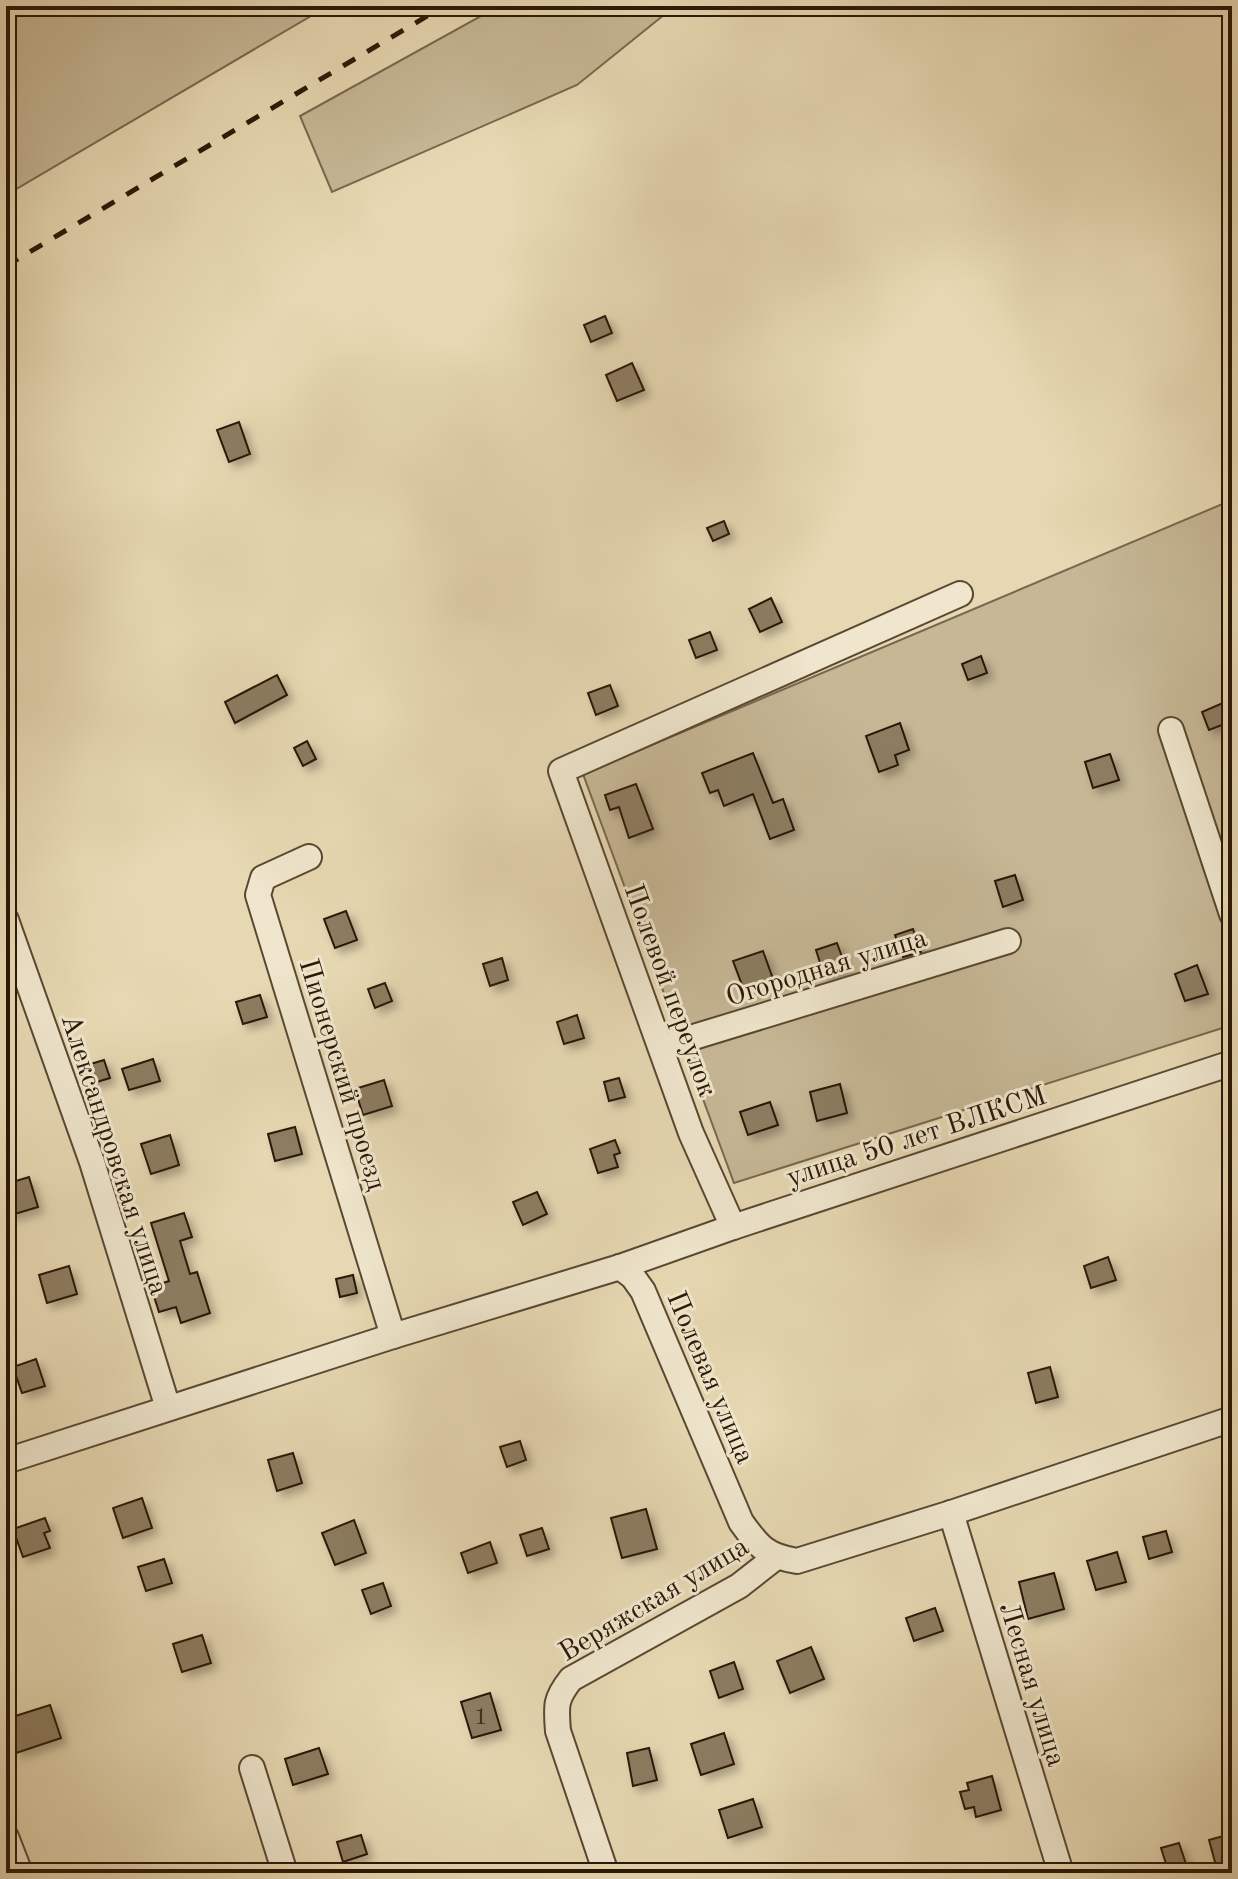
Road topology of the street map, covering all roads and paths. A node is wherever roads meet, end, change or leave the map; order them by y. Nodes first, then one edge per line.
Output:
1 (960, 594) dead end
2 (1171, 730) dead end
3 (309, 857) dead end
4 (1232, 914) edge
5 (6, 920) edge
6 (1008, 941) dead end
7 (661, 1047) junction
8 (1232, 1063) edge
9 (733, 1227) junction
10 (620, 1267) junction
11 (393, 1336) junction
12 (168, 1408) junction
13 (1232, 1419) edge
14 (6, 1461) edge
15 (951, 1513) junction
16 (776, 1557) junction
17 (252, 1768) dead end
18 (6, 1837) edge
19 (20, 1873) edge
20 (285, 1873) edge
21 (606, 1873) edge
22 (1061, 1873) edge

1 - 7 street, Полевой переулок
2 - 4 street
3 - 11 street, Пионерский проезд
5 - 12 street, Александровская улица
6 - 7 street, Огородная улица
7 - 9 street, Полевой переулок
8 - 9 street, улица 50 лет ВЛКСМ
9 - 10 street, улица 50 лет ВЛКСМ
10 - 11 street
10 - 16 street, Полевая улица
11 - 12 street
12 - 14 street
13 - 15 street
15 - 16 street
15 - 22 street, Лесная улица
16 - 21 street, Веряжская улица
17 - 20 street
18 - 19 street

